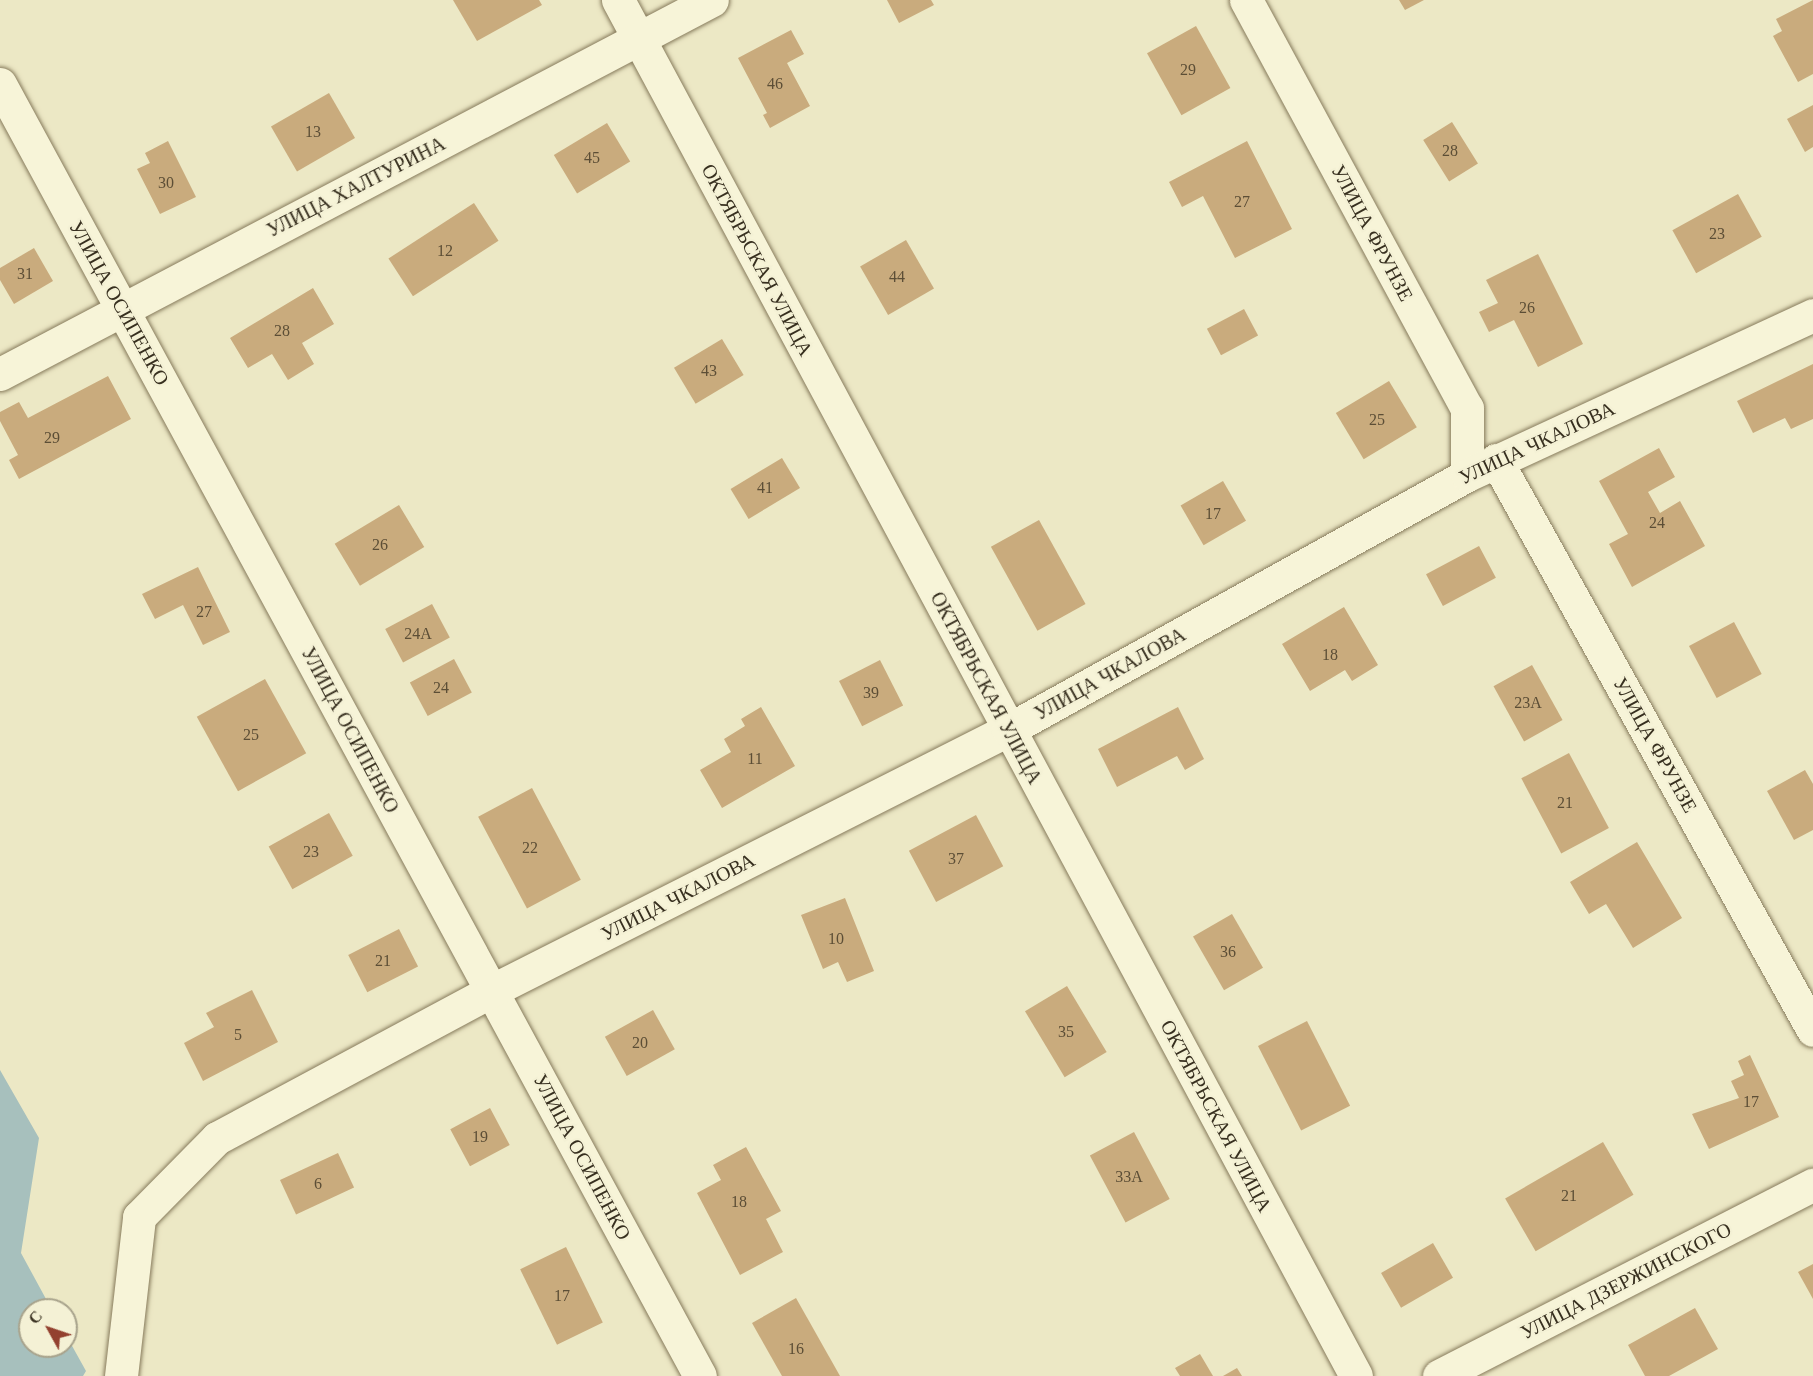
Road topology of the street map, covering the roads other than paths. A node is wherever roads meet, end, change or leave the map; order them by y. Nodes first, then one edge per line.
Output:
1 (618, 0) edge
2 (712, 0) edge
3 (1246, 0) edge
4 (639, 41) junction
5 (0, 84) edge
6 (122, 308) junction
7 (1813, 315) edge
8 (0, 374) edge
9 (1496, 460) junction
10 (1467, 475) junction
11 (1008, 730) junction
12 (492, 991) junction
13 (1813, 1030) edge
14 (1813, 1185) edge
15 (122, 1376) edge
16 (700, 1376) edge
17 (1356, 1376) edge
18 (1439, 1376) edge

1 - 4 street, ОКТЯБРЬСКАЯ УЛИЦА
2 - 4 street, УЛИЦА ХАЛТУРИНА
3 - 10 street, УЛИЦА ФРУНЗЕ
4 - 6 street, УЛИЦА ХАЛТУРИНА
4 - 11 street, ОКТЯБРЬСКАЯ УЛИЦА
5 - 6 street, УЛИЦА ОСИПЕНКО
6 - 8 street, УЛИЦА ХАЛТУРИНА
6 - 12 street, УЛИЦА ОСИПЕНКО
7 - 9 street, УЛИЦА ЧКАЛОВА
9 - 10 street, УЛИЦА ЧКАЛОВА
9 - 13 street, УЛИЦА ФРУНЗЕ
10 - 11 street, УЛИЦА ЧКАЛОВА
11 - 12 street, УЛИЦА ЧКАЛОВА
11 - 17 street, ОКТЯБРЬСКАЯ УЛИЦА
12 - 15 street, УЛИЦА ЧКАЛОВА
12 - 16 street, УЛИЦА ОСИПЕНКО
14 - 18 street, УЛИЦА ДЗЕРЖИНСКОГО

